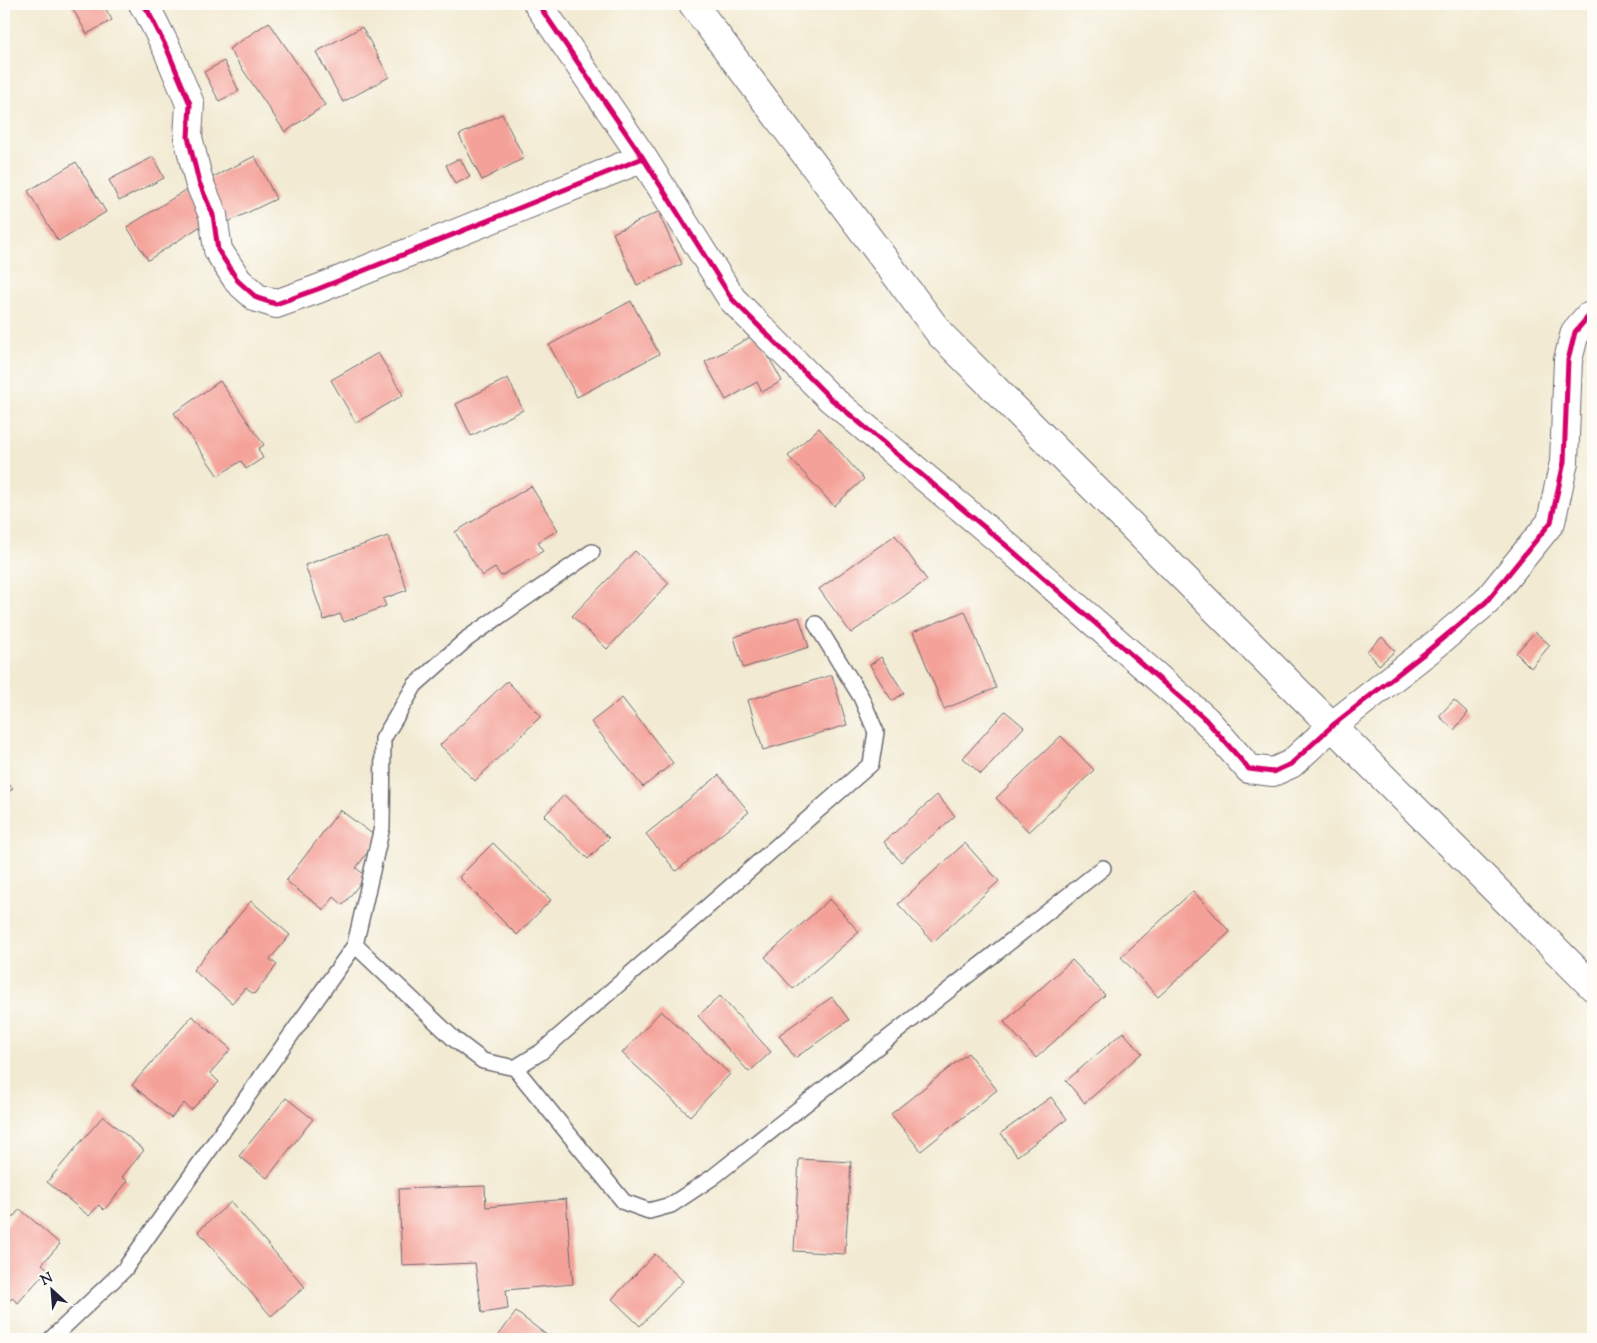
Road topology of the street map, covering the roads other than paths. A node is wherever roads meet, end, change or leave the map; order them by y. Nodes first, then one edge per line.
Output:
1 (142, 4) edge
2 (538, 4) edge
3 (693, 4) edge
4 (643, 158) junction
5 (1593, 316) edge
6 (592, 552) dead end
7 (816, 624) dead end
8 (1333, 725) junction
9 (1103, 868) dead end
10 (355, 945) junction
11 (1593, 987) edge
12 (516, 1068) junction
13 (51, 1339) edge

1 - 4 street
2 - 4 street
3 - 8 street
4 - 8 street
5 - 8 street
6 - 10 lane
7 - 12 lane
8 - 11 street
9 - 12 lane
10 - 12 lane
10 - 13 lane

